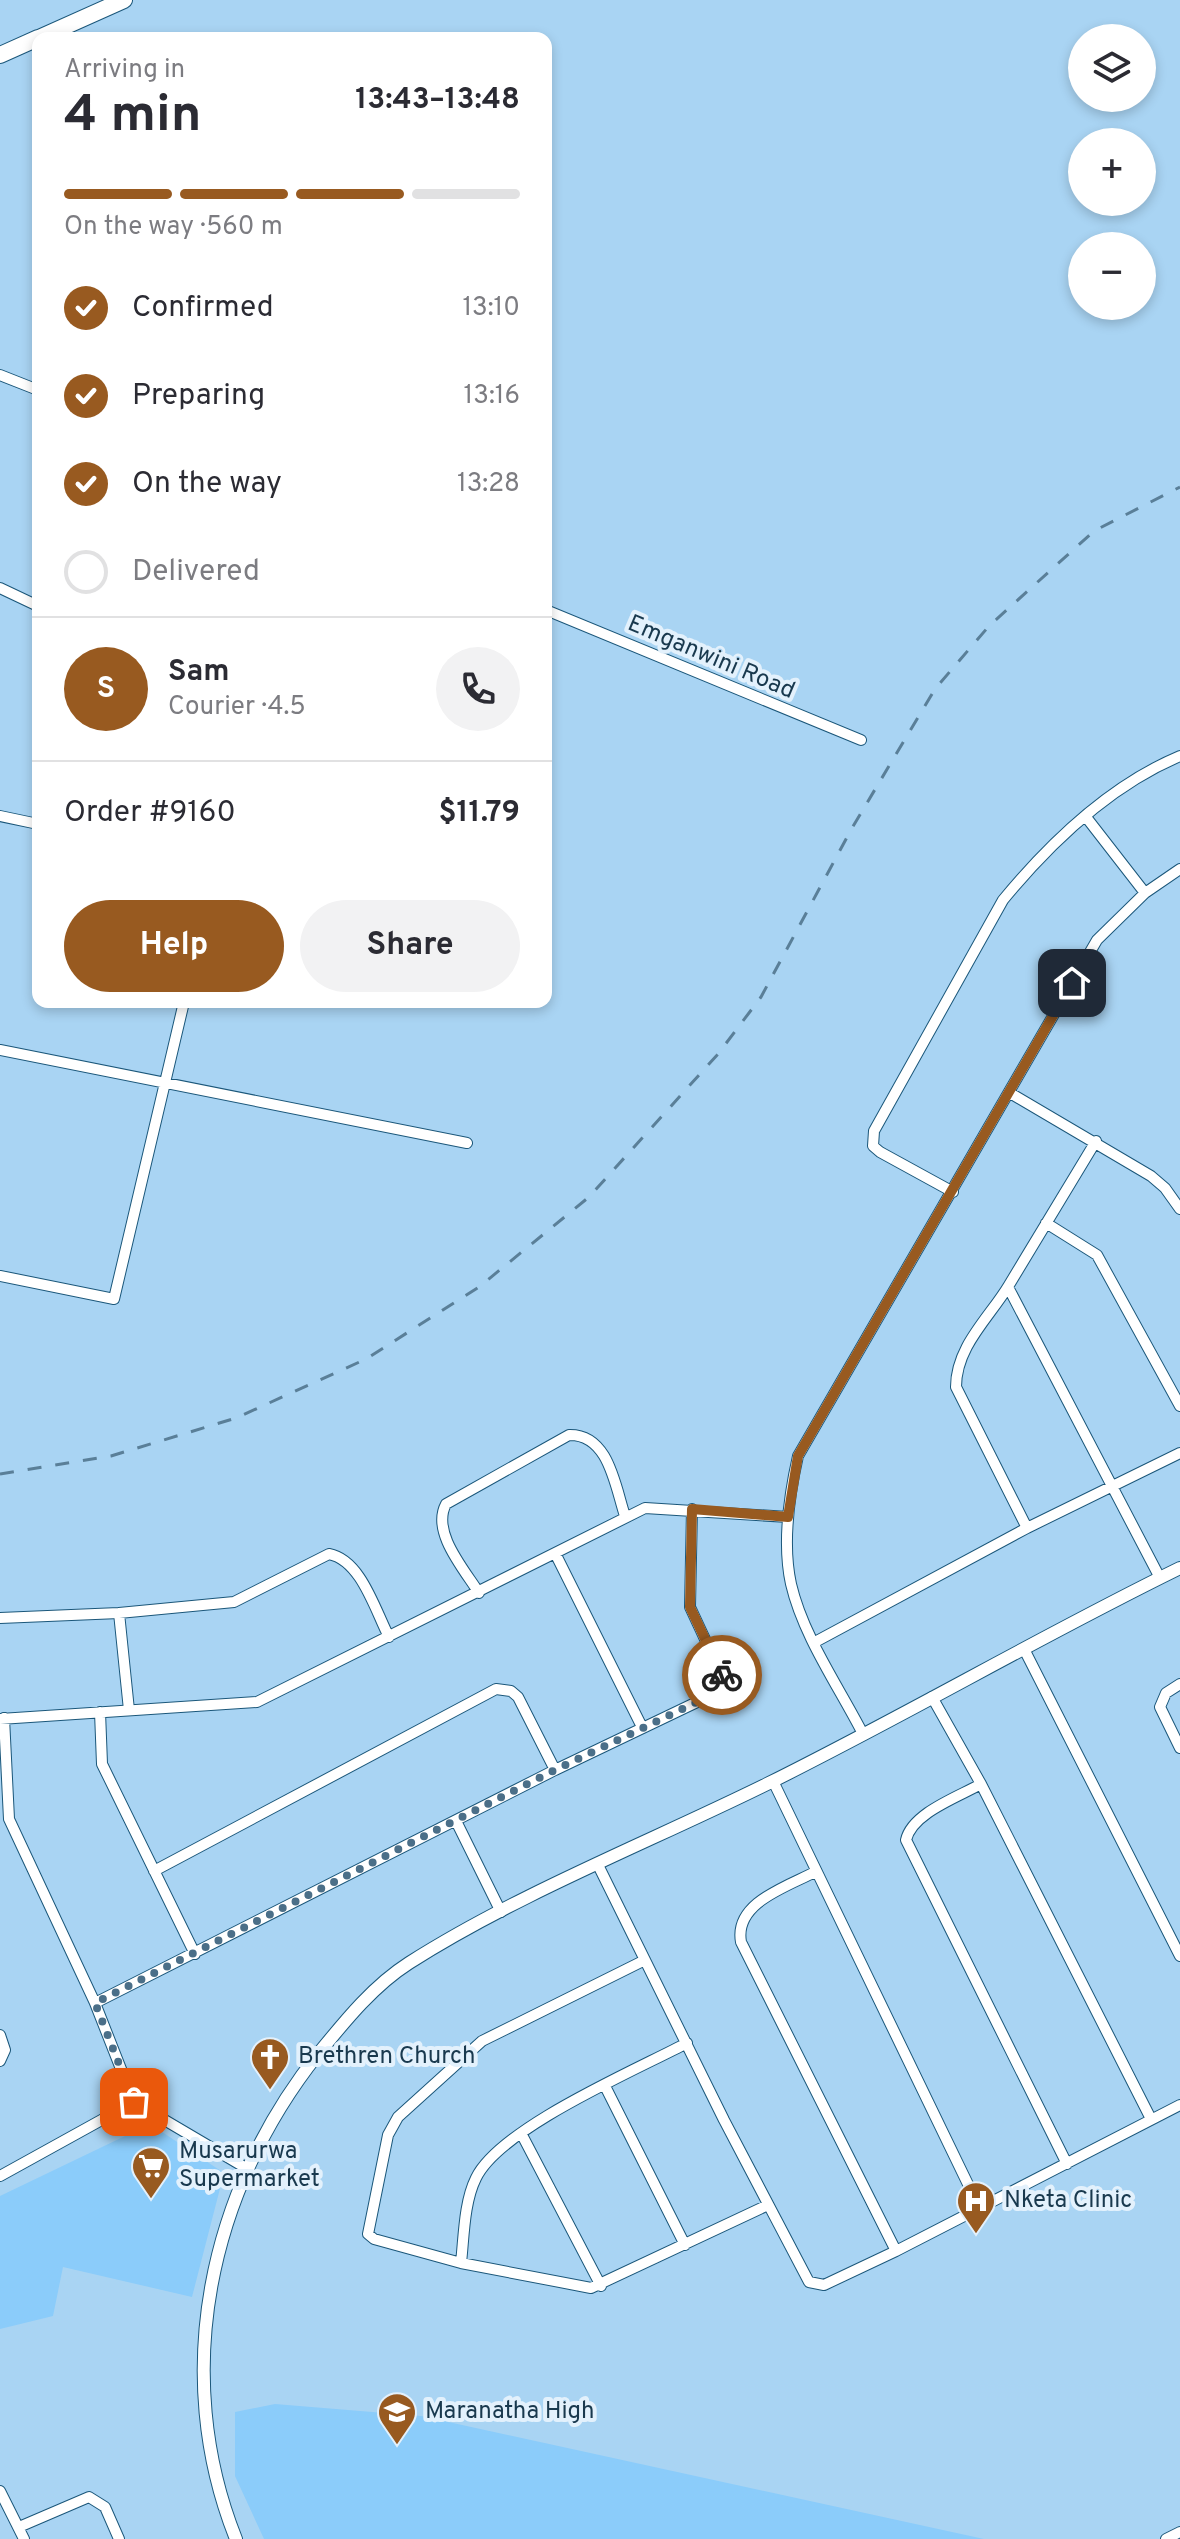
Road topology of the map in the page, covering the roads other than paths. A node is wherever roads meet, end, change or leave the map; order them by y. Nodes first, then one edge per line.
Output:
1 (124, 0) edge
2 (52, 32) edge
3 (32, 41) edge
4 (0, 55) edge
5 (0, 375) edge
6 (32, 388) edge
7 (0, 588) edge
8 (32, 603) edge
9 (552, 612) edge
10 (861, 740) dead end
11 (1180, 756) edge
12 (0, 816) edge
13 (1086, 817) junction
14 (32, 823) edge
15 (1180, 869) edge
16 (1145, 893) junction
17 (183, 1008) edge
18 (0, 1050) edge
19 (167, 1085) junction
20 (1010, 1093) junction
21 (1096, 1141) junction
22 (467, 1143) dead end
23 (953, 1192) junction
24 (1180, 1209) edge
25 (1046, 1223) junction
26 (0, 1276) edge
27 (1008, 1287) junction
28 (1180, 1406) edge
29 (1180, 1453) edge
30 (1113, 1485) junction
31 (692, 1509) junction
32 (625, 1516) junction
33 (788, 1517) junction
34 (1027, 1528) junction
35 (556, 1555) junction
36 (1180, 1568) edge
37 (1160, 1578) junction
38 (479, 1593) junction
39 (119, 1613) junction
40 (0, 1618) edge
41 (389, 1637) junction
42 (815, 1642) junction
43 (1024, 1649) junction
44 (1180, 1684) edge
45 (932, 1697) junction
46 (129, 1710) junction
47 (100, 1712) junction
48 (2, 1718) edge
49 (642, 1727) junction
50 (863, 1734) junction
51 (1180, 1748) edge
52 (555, 1770) junction
53 (773, 1781) junction
54 (981, 1784) junction
55 (4, 1819) edge
56 (456, 1821) junction
57 (598, 1865) junction
58 (154, 1871) junction
59 (815, 1872) junction
60 (501, 1912) junction
61 (195, 1954) junction
62 (1180, 1956) edge
63 (645, 1960) junction
64 (95, 2003) junction
65 (0, 2035) edge
66 (687, 2043) junction
67 (0, 2061) edge
68 (605, 2086) junction
69 (134, 2102) junction
70 (1180, 2105) edge
71 (1151, 2119) junction
72 (521, 2133) junction
73 (1067, 2164) junction
74 (246, 2168) junction
75 (0, 2176) edge
76 (768, 2205) junction
77 (979, 2207) junction
78 (685, 2245) junction
79 (896, 2251) junction
80 (461, 2263) junction
81 (601, 2286) junction
82 (0, 2491) edge
83 (19, 2527) junction
84 (1180, 2532) edge
85 (24, 2539) edge
86 (119, 2539) edge
87 (236, 2539) edge
88 (1166, 2539) edge

1 - 2 highway
3 - 4 highway
5 - 6 street
7 - 8 street
9 - 10 street, Emganwini Road
11 - 13 street
12 - 14 street
13 - 16 street
13 - 23 street
15 - 16 street
16 - 20 street
17 - 19 street
18 - 19 street
19 - 22 street
19 - 26 street
20 - 21 street
20 - 23 street
21 - 24 street
21 - 25 street
23 - 33 street
25 - 27 street
25 - 28 street
27 - 30 street
27 - 34 street
29 - 30 street
30 - 34 street
30 - 37 street
31 - 32 street
31 - 33 street
31 - 49 street
32 - 35 street
32 - 38 street
33 - 42 street
34 - 42 street
35 - 38 street
35 - 49 street
36 - 37 street
37 - 43 street
38 - 41 street
39 - 40 street
39 - 41 street
39 - 46 street
41 - 46 street
42 - 50 street
43 - 45 street
43 - 62 street
44 - 51 street
45 - 50 street
45 - 54 street
46 - 47 street
47 - 48 street
47 - 58 street
48 - 55 street
49 - 52 street
50 - 53 street
52 - 56 street
52 - 58 street
53 - 57 street
53 - 59 street
54 - 71 street
54 - 73 street
55 - 64 street
56 - 60 street
56 - 61 street
57 - 60 street
57 - 63 street
58 - 61 street
59 - 77 street
59 - 79 street
60 - 74 street
61 - 64 street
63 - 66 street
63 - 80 street
64 - 69 street
65 - 67 street
66 - 68 street
66 - 76 street
68 - 72 street
68 - 78 street
69 - 74 street
69 - 75 street
70 - 71 street
71 - 73 street
72 - 80 street
72 - 81 street
73 - 77 street
74 - 87 street
76 - 78 street
76 - 79 street
77 - 79 street
78 - 81 street
80 - 81 street
82 - 83 street
83 - 85 street
83 - 86 street
84 - 88 street

